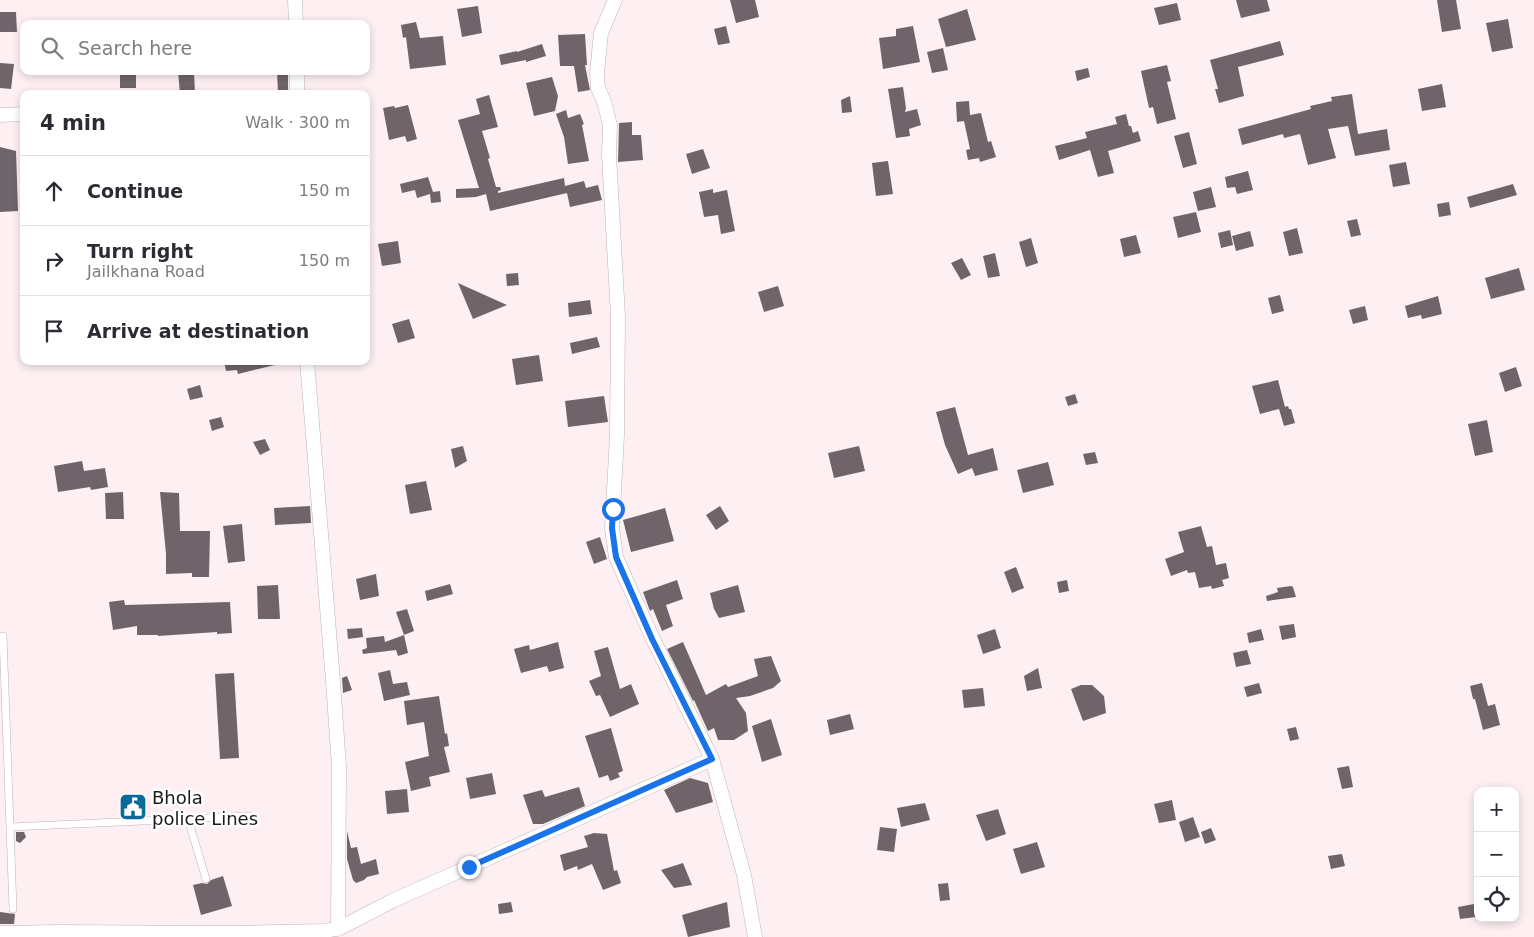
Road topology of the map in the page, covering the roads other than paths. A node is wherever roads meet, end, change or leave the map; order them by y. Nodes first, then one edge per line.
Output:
1 (295, 0) edge
2 (616, 0) edge
3 (296, 20) edge
4 (297, 75) edge
5 (297, 90) edge
6 (20, 114) edge
7 (0, 115) edge
8 (307, 365) edge
9 (4, 636) dead end
10 (712, 759) junction
11 (249, 816) dead end
12 (188, 819) junction
13 (10, 827) junction
14 (206, 879) dead end
15 (13, 908) dead end
16 (338, 929) junction
17 (0, 933) edge
18 (755, 937) edge

1 - 3 street
2 - 10 street
4 - 5 street
6 - 7 street
8 - 16 street
9 - 13 lane
10 - 16 street
10 - 18 street
11 - 12 lane
12 - 13 lane
12 - 14 lane
13 - 15 lane
16 - 17 street

